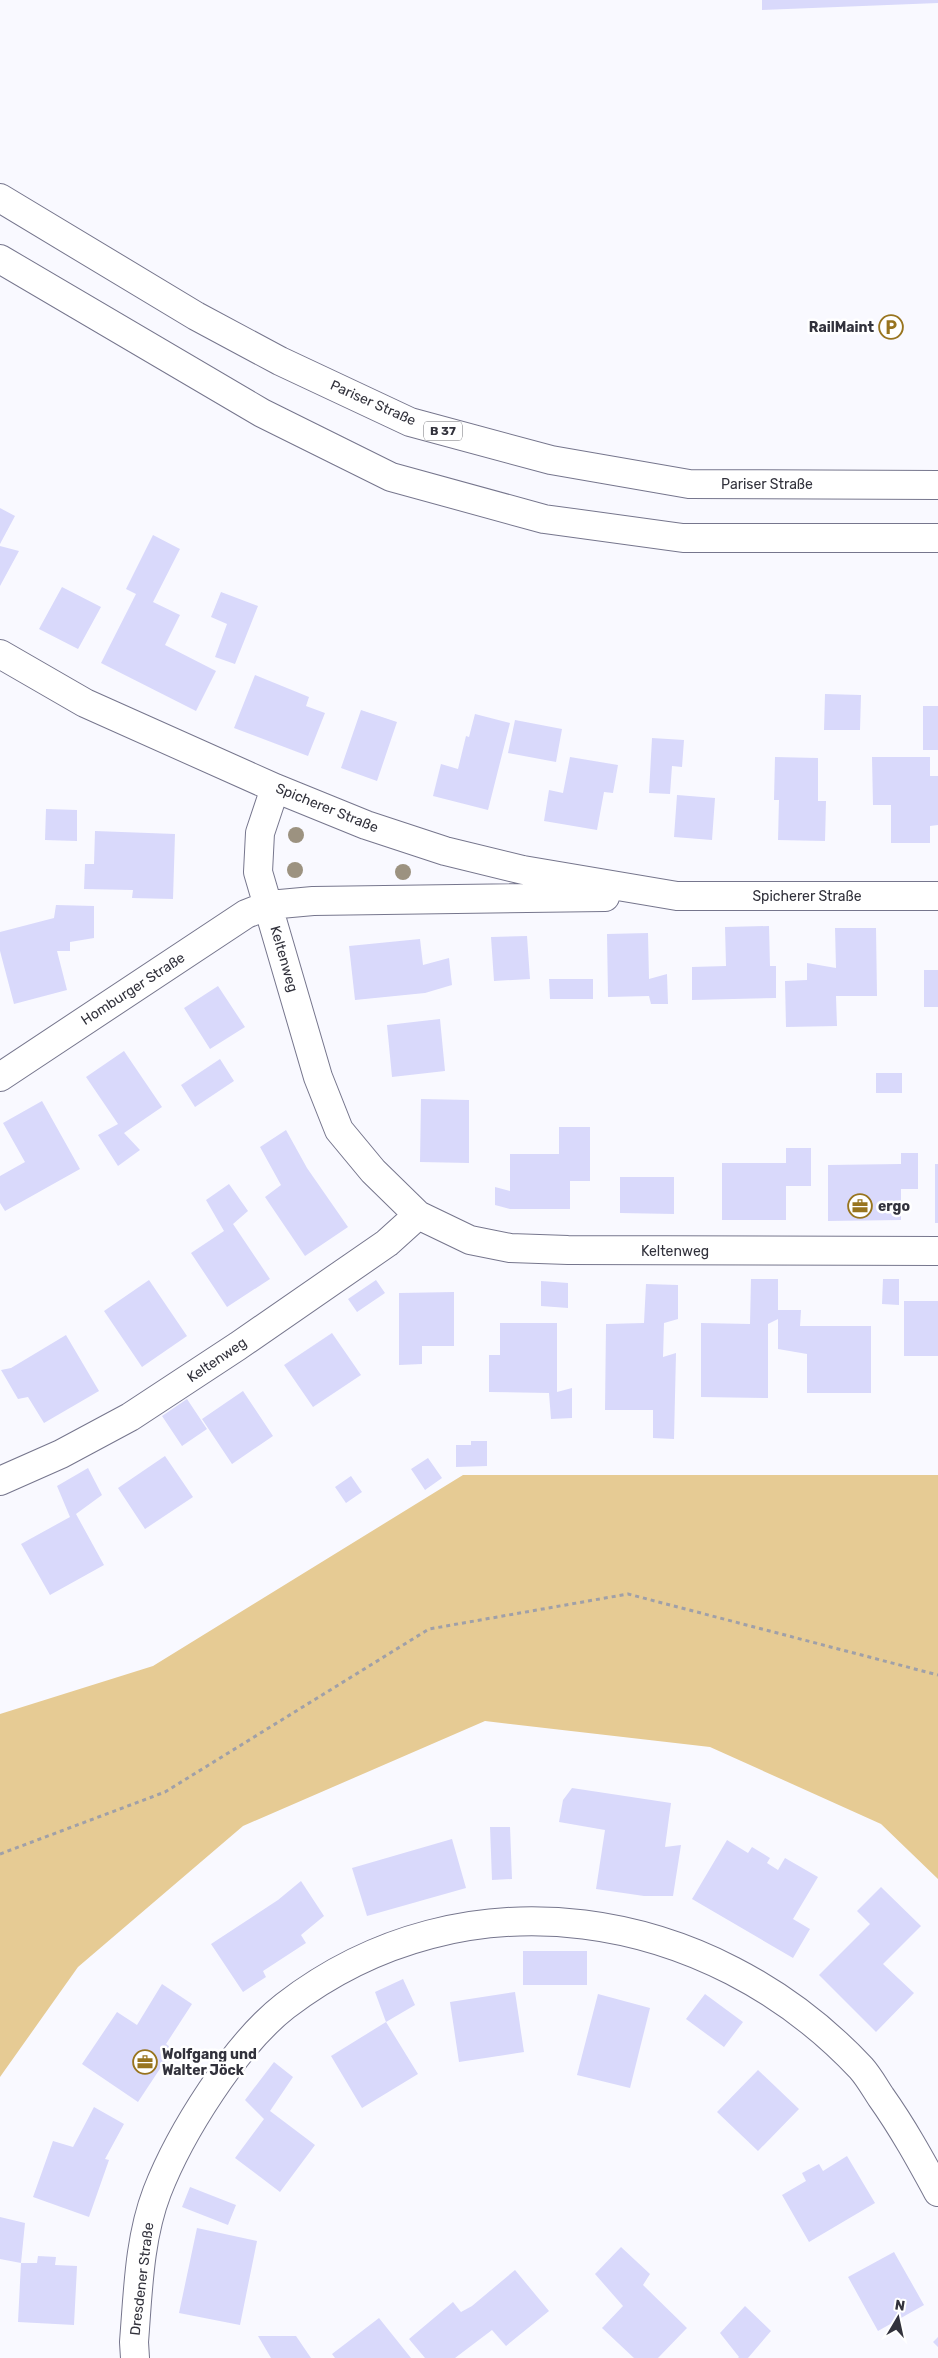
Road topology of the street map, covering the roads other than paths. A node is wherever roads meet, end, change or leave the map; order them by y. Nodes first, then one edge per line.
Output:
1 (0, 198) edge
2 (0, 259) edge
3 (938, 485) edge
4 (938, 538) edge
5 (0, 654) edge
6 (275, 788) junction
7 (677, 896) junction
8 (938, 896) edge
9 (269, 905) junction
10 (0, 1077) edge
11 (418, 1215) junction
12 (938, 1251) edge
13 (0, 1481) edge
14 (938, 2192) edge
15 (136, 2358) edge

1 - 3 street, Pariser Straße / B 37
2 - 4 street
5 - 6 street, Spicherer Straße
6 - 7 street, Spicherer Straße
6 - 9 street, Keltenweg
7 - 8 street, Spicherer Straße
7 - 9 street, Spicherer Straße
9 - 10 street, Homburger Straße
9 - 11 street, Keltenweg
11 - 12 street, Keltenweg
11 - 13 street, Keltenweg
14 - 15 street, Dresdener Straße

